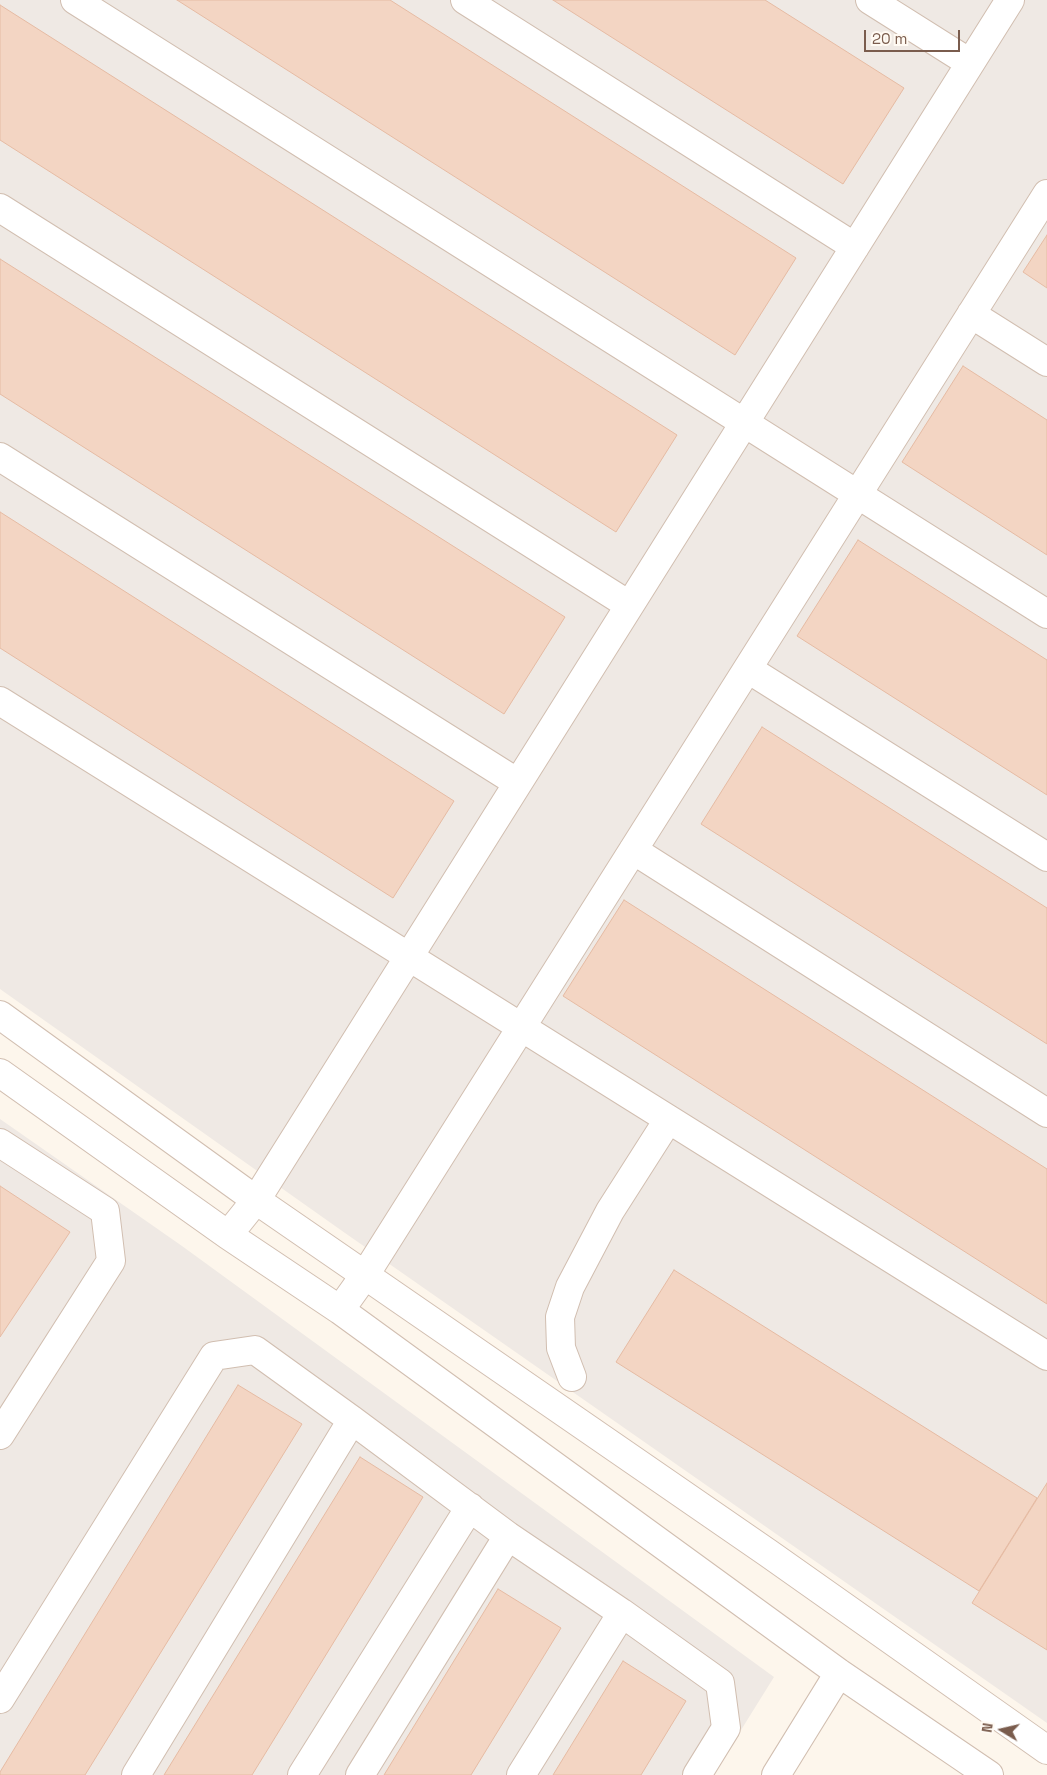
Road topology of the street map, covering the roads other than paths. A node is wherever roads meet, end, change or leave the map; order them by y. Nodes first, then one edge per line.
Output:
1 (75, 0) edge
2 (465, 0) edge
3 (870, 0) edge
4 (1010, 0) edge
5 (970, 64) junction
6 (1047, 194) edge
7 (0, 208) edge
8 (855, 247) junction
9 (971, 314) junction
10 (1047, 362) edge
11 (744, 423) junction
12 (0, 457) edge
13 (857, 494) junction
14 (630, 606) junction
15 (1047, 614) edge
16 (748, 668) junction
17 (0, 701) edge
18 (518, 783) junction
19 (633, 850) junction
20 (1047, 857) edge
21 (409, 958) junction
22 (0, 1015) edge
23 (521, 1028) junction
24 (0, 1073) edge
25 (1047, 1113) edge
26 (668, 1120) junction
27 (0, 1143) edge
28 (256, 1200) junction
29 (228, 1235) junction
30 (365, 1275) junction
31 (340, 1310) junction
32 (1047, 1356) edge
33 (572, 1377) dead end
34 (352, 1420) junction
35 (0, 1435) edge
36 (470, 1507) junction
37 (508, 1536) junction
38 (622, 1613) junction
39 (840, 1673) junction
40 (0, 1699) edge
41 (1047, 1750) edge
42 (136, 1775) edge
43 (302, 1775) edge
44 (360, 1775) edge
45 (521, 1775) edge
46 (697, 1775) edge
47 (776, 1775) edge
48 (989, 1775) edge

1 - 11 street
2 - 8 street
3 - 5 street
4 - 5 street
5 - 8 street
6 - 9 street
7 - 14 street
8 - 11 street
9 - 10 street
9 - 13 street
11 - 13 street
11 - 14 street
12 - 18 street
13 - 15 street
13 - 16 street
14 - 18 street
16 - 19 street
16 - 20 street
17 - 21 street
18 - 21 street
19 - 23 street
19 - 25 street
21 - 23 street
21 - 28 street
22 - 28 street
23 - 26 street
23 - 30 street
24 - 29 street
26 - 32 street
26 - 33 street
27 - 35 street
28 - 29 street
28 - 30 street
29 - 31 street
30 - 31 street
30 - 41 street
31 - 39 street
34 - 36 street
34 - 40 street
34 - 42 street
36 - 37 street
36 - 43 street
37 - 38 street
37 - 44 street
38 - 45 street
38 - 46 street
39 - 47 street
39 - 48 street

